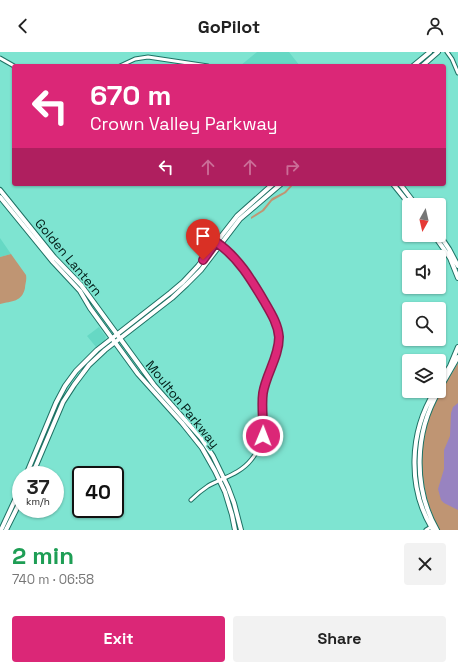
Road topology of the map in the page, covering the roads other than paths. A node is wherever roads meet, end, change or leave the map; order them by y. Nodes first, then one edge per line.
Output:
1 (430, 52) edge
2 (438, 52) edge
3 (447, 52) edge
4 (0, 58) edge
5 (124, 64) edge
6 (195, 64) edge
7 (415, 64) edge
8 (424, 64) edge
9 (12, 65) edge
10 (458, 73) edge
11 (271, 186) edge
12 (279, 186) edge
13 (395, 186) edge
14 (402, 186) edge
15 (0, 190) edge
16 (0, 197) edge
17 (404, 198) edge
18 (411, 198) edge
19 (439, 242) edge
20 (444, 242) edge
21 (218, 244) junction
22 (40, 247) junction
23 (56, 259) junction
24 (458, 266) edge
25 (61, 271) junction
26 (458, 278) edge
27 (86, 293) junction
28 (90, 308) junction
29 (105, 317) junction
30 (117, 334) junction
31 (112, 338) junction
32 (120, 339) junction
33 (116, 343) junction
34 (458, 347) edge
35 (458, 357) edge
36 (446, 373) edge
37 (446, 378) edge
38 (431, 398) edge
39 (436, 398) edge
40 (30, 466) edge
41 (36, 466) edge
42 (222, 479) junction
43 (191, 500) dead end
44 (12, 506) edge
45 (428, 509) junction
46 (12, 518) edge
47 (434, 529) edge
48 (1, 530) edge
49 (6, 530) edge
50 (235, 530) edge
51 (241, 530) edge
52 (426, 530) edge

1 - 7 main road
2 - 8 main road
3 - 10 street
4 - 9 street
5 - 6 street
11 - 21 main road
12 - 21 main road
13 - 17 main road
14 - 18 main road
15 - 23 main road, Golden Lantern
16 - 22 main road, Golden Lantern
19 - 26 main road
20 - 24 main road
21 - 30 main road
21 - 32 main road
21 - 42 street
22 - 23 main road
22 - 25 main road, Golden Lantern
23 - 25 main road
23 - 27 main road, Golden Lantern
25 - 28 main road, Golden Lantern
27 - 28 main road
27 - 29 main road, Golden Lantern
28 - 29 main road
28 - 31 main road, Golden Lantern
29 - 30 main road, Golden Lantern
30 - 31 main road
30 - 32 main road, Golden Lantern
31 - 33 main road, Golden Lantern
31 - 40 main road
32 - 33 main road
32 - 42 main road, Moulton Parkway
33 - 41 main road
33 - 42 main road, Moulton Parkway
34 - 36 main road
35 - 37 main road
38 - 47 main road
39 - 45 main road
42 - 43 street
42 - 50 main road, Moulton Parkway
42 - 51 main road, Moulton Parkway
44 - 48 main road
45 - 47 main road
45 - 47 main road
46 - 49 main road
47 - 52 street

